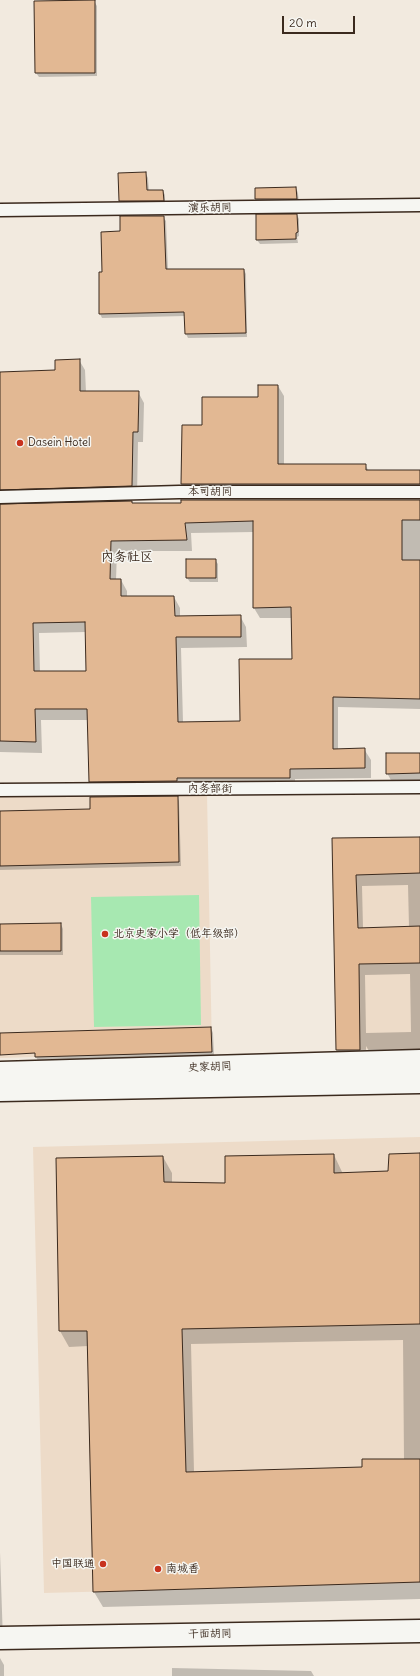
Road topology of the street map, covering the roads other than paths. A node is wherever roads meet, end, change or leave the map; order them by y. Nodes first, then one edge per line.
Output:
1 (420, 205) edge
2 (0, 210) edge
3 (420, 492) edge
4 (0, 497) edge
5 (420, 787) edge
6 (0, 790) edge
7 (420, 1061) edge
8 (0, 1073) edge
9 (420, 1082) edge
10 (0, 1090) edge
11 (420, 1631) edge
12 (0, 1638) edge

1 - 2 lane, 演乐胡同
3 - 4 lane, 本司胡同
5 - 6 lane, 内务部街
7 - 8 street, 史家胡同
9 - 10 street
11 - 12 street, 干面胡同

